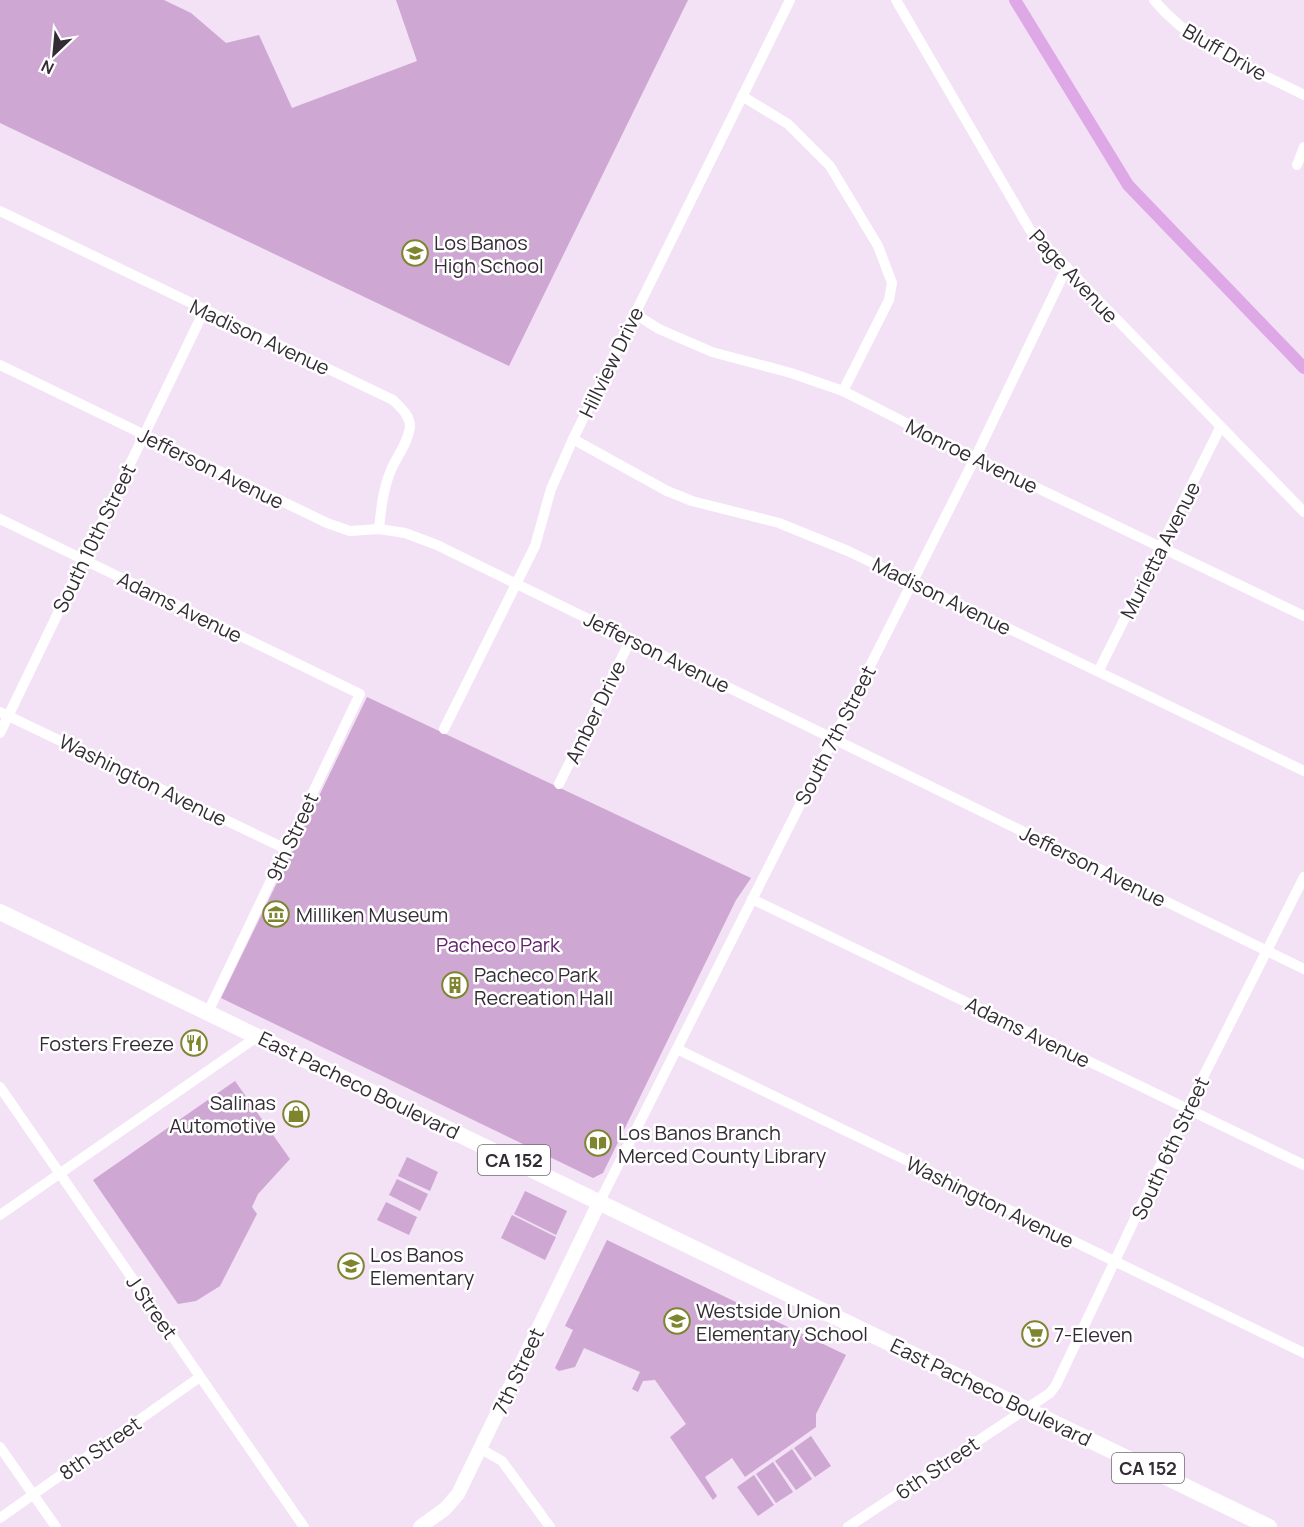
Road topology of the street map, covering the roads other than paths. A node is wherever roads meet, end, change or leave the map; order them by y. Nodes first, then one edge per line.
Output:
1 (790, 0) edge
2 (896, 0) edge
3 (1154, 0) edge
4 (1304, 95) edge
5 (742, 96) junction
6 (1304, 147) edge
7 (1297, 165) dead end
8 (0, 211) edge
9 (1068, 267) junction
10 (204, 311) junction
11 (635, 314) junction
12 (0, 365) edge
13 (843, 391) junction
14 (1220, 428) junction
15 (144, 436) junction
16 (573, 439) junction
17 (975, 458) junction
18 (1304, 512) edge
19 (0, 519) edge
20 (379, 529) junction
21 (1162, 546) junction
22 (83, 560) junction
23 (911, 582) junction
24 (517, 583) junction
25 (1304, 616) edge
26 (631, 639) junction
27 (1099, 670) junction
28 (360, 694) joint
29 (4, 714) edge
30 (444, 729) dead end
31 (0, 733) edge
32 (833, 739) junction
33 (1304, 771) edge
34 (560, 784) dead end
35 (286, 849) junction
36 (1304, 877) edge
37 (752, 899) junction
38 (0, 912) edge
39 (1267, 951) junction
40 (1304, 969) edge
41 (208, 1012) junction
42 (258, 1036) junction
43 (677, 1049) junction
44 (0, 1087) edge
45 (1187, 1109) junction
46 (1304, 1165) edge
47 (59, 1173) junction
48 (600, 1202) junction
49 (0, 1215) edge
50 (1116, 1263) junction
51 (1304, 1353) edge
52 (200, 1377) junction
53 (1026, 1409) junction
54 (0, 1447) edge
55 (481, 1449) junction
56 (34, 1495) junction
57 (0, 1518) edge
58 (56, 1527) edge
59 (304, 1527) edge
60 (420, 1527) edge
61 (550, 1527) edge
62 (848, 1527) edge
63 (1269, 1527) edge

1 - 5 street, Hillview Drive
2 - 9 street, Page Avenue
3 - 4 street, Bluff Drive
5 - 11 street, Hillview Drive
5 - 13 street
6 - 7 street
8 - 10 street, Madison Avenue
9 - 14 street, Page Avenue
9 - 17 street, South 7th Street
10 - 15 street, South 10th Street
10 - 20 street, Madison Avenue
11 - 13 street, Monroe Avenue
11 - 16 street, Hillview Drive
12 - 15 street, Jefferson Avenue
13 - 17 street, Monroe Avenue
14 - 18 street, Page Avenue
14 - 21 street, Murietta Avenue
15 - 20 street, Jefferson Avenue
15 - 22 street, South 10th Street
16 - 23 street, Madison Avenue
16 - 24 street, Hillview Drive
17 - 21 street, Monroe Avenue
17 - 23 street, South 7th Street
19 - 22 street, Adams Avenue
20 - 24 street, Jefferson Avenue
21 - 25 street, Monroe Avenue
21 - 27 street, Murietta Avenue
22 - 28 street, Adams Avenue
22 - 29 street, South 10th Street
23 - 27 street, Madison Avenue
23 - 32 street, South 7th Street
24 - 26 street, Jefferson Avenue
24 - 30 street, Hillview Drive
26 - 32 street, Jefferson Avenue
26 - 34 street, Amber Drive
27 - 33 street, Madison Avenue
28 - 35 street, 9th Street
29 - 31 street, South 10th Street
29 - 35 street, Washington Avenue
32 - 37 street, South 7th Street
32 - 39 street, Jefferson Avenue
35 - 41 street, 9th Street
36 - 39 street, South 6th Street
37 - 43 street, South 7th Street
37 - 45 street, Adams Avenue
38 - 41 highway, East Pacheco Boulevard / CA 152
39 - 40 street, Jefferson Avenue
39 - 45 street, South 6th Street
41 - 42 highway, East Pacheco Boulevard / CA 152
42 - 47 street
42 - 48 highway, East Pacheco Boulevard / CA 152
43 - 48 street, South 7th Street
43 - 50 street, Washington Avenue
44 - 47 street, J Street
45 - 46 street, Adams Avenue
45 - 50 street, South 6th Street
47 - 49 street
47 - 52 street, J Street
48 - 53 highway, East Pacheco Boulevard / CA 152
48 - 55 street, 7th Street
50 - 51 street, Washington Avenue
50 - 53 street, South 6th Street
52 - 56 street, 8th Street
52 - 59 street, J Street
53 - 62 street, 6th Street
53 - 63 highway, East Pacheco Boulevard / CA 152
54 - 56 street
55 - 60 street, 7th Street
55 - 61 street
56 - 57 street, 8th Street
56 - 58 street

